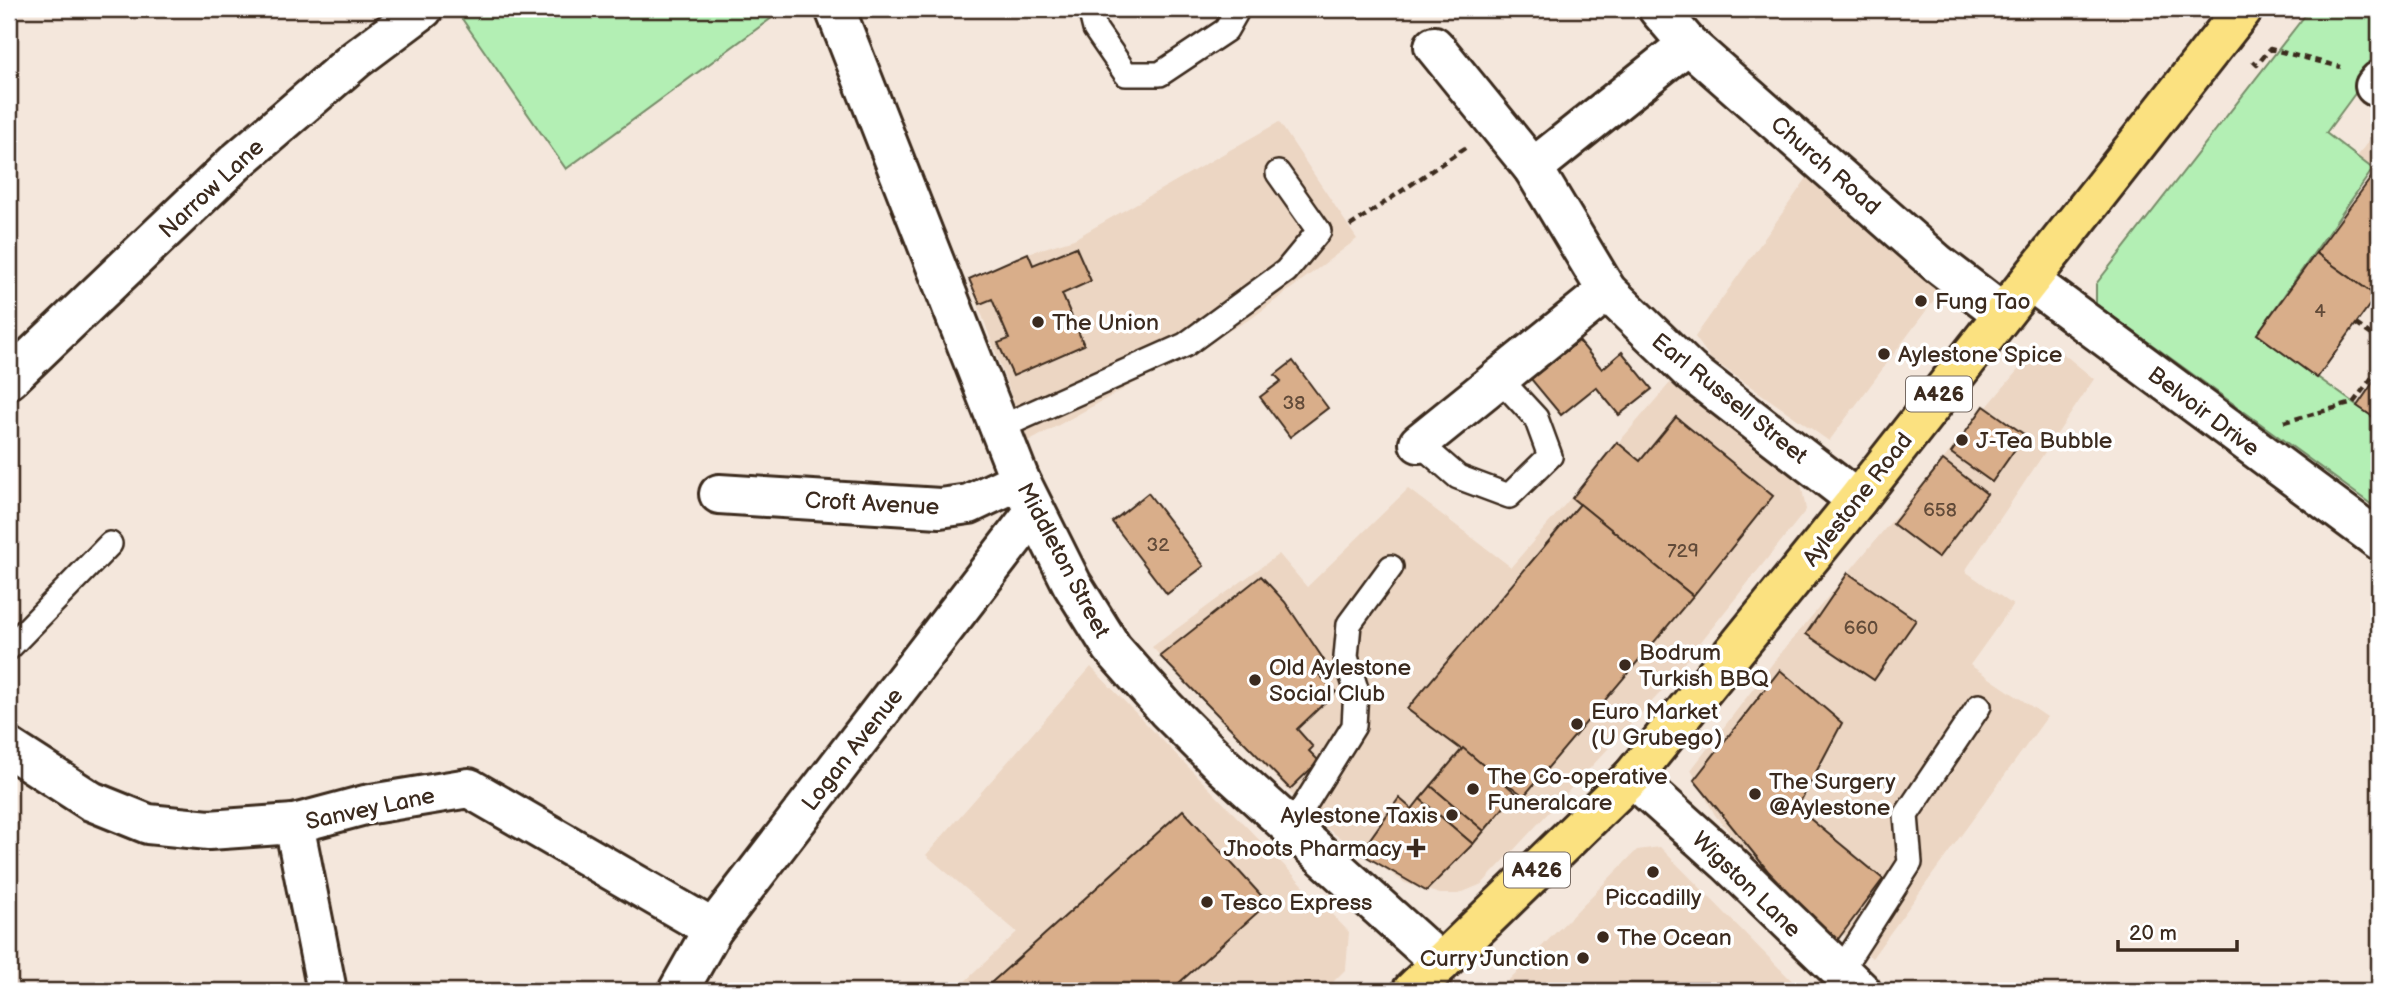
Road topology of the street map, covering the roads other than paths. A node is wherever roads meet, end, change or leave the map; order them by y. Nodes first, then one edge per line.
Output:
1 (423, 9) edge
2 (835, 9) edge
3 (1090, 9) edge
4 (1238, 9) edge
5 (1658, 9) edge
6 (2232, 23) edge
7 (1688, 44) junction
8 (1434, 46) dead end
9 (1533, 168) junction
10 (1278, 173) dead end
11 (2030, 281) junction
12 (1607, 291) junction
13 (2002, 313) junction
14 (1499, 378) junction
15 (9, 379) edge
16 (1001, 427) junction
17 (1419, 443) joint
18 (719, 494) dead end
19 (1027, 496) junction
20 (1857, 500) junction
21 (2379, 540) edge
22 (110, 544) dead end
23 (1391, 567) dead end
24 (9, 648) edge
25 (1979, 706) dead end
26 (9, 748) edge
27 (1632, 777) junction
28 (294, 824) junction
29 (1291, 827) junction
30 (713, 929) junction
31 (1441, 963) junction
32 (1850, 982) edge
33 (327, 991) edge
34 (678, 991) edge
35 (1412, 991) edge

1 - 15 street, Narrow Lane
2 - 16 street, Middleton Street
3 - 4 lane
5 - 7 street, Church Road
6 - 11 main road, Aylestone Road / A426
7 - 9 street
7 - 13 street, Church Road
8 - 9 street, Earl Russell Street
9 - 12 street, Earl Russell Street
10 - 16 lane
11 - 13 main road, Aylestone Road / A426
11 - 21 street, Belvoir Drive
12 - 14 street
12 - 20 street, Earl Russell Street
13 - 20 main road, Aylestone Road / A426
14 - 17 street
14 - 17 lane
16 - 19 street, Middleton Street
18 - 19 street, Croft Avenue
19 - 29 street, Middleton Street
19 - 30 street, Logan Avenue
20 - 27 main road, Aylestone Road / A426
22 - 24 lane
23 - 29 lane
25 - 32 lane
26 - 28 street, Sanvey Lane
27 - 31 main road, Aylestone Road / A426
27 - 32 street, Wigston Lane
28 - 30 street, Sanvey Lane
28 - 33 street
29 - 31 street, Middleton Street
30 - 34 street, Logan Avenue
31 - 35 main road, A426

